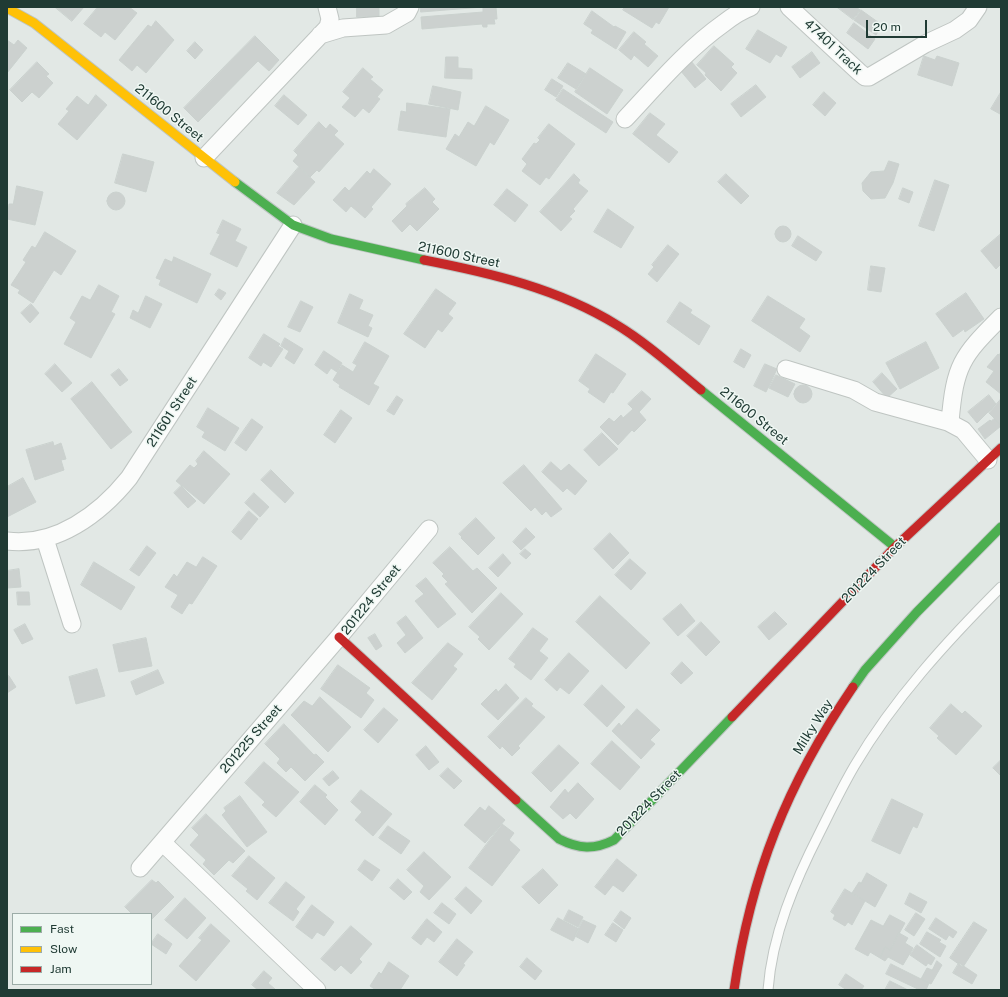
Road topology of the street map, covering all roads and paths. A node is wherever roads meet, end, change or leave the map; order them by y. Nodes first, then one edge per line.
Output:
1 (328, 7) edge
2 (410, 7) edge
3 (751, 7) edge
4 (788, 7) edge
5 (978, 7) edge
6 (7, 8) edge
7 (320, 35) junction
8 (625, 119) dead end
9 (204, 158) junction
10 (293, 226) junction
11 (1001, 317) edge
12 (786, 369) dead end
13 (950, 422) junction
14 (1001, 448) edge
15 (988, 460) junction
16 (1001, 527) edge
17 (429, 529) dead end
18 (45, 539) junction
19 (7, 541) edge
20 (895, 547) junction
21 (1001, 587) edge
22 (72, 624) dead end
23 (339, 637) junction
24 (163, 843) junction
25 (140, 868) dead end
26 (317, 990) edge
27 (734, 990) edge
28 (768, 990) edge

1 - 7 street
2 - 7 street
3 - 8 street
4 - 5 street, 47401 Track
6 - 9 street, 211600 Street
7 - 9 street
9 - 10 street, 211600 Street
10 - 18 street, 211601 Street
10 - 20 street, 211600 Street
11 - 13 street
12 - 13 street
13 - 15 street
14 - 15 street, 201224 Street
15 - 20 street, 201224 Street
16 - 27 street, Milky Way
17 - 23 street, 201224 Street
18 - 19 street, 211601 Street
18 - 22 street
20 - 23 street, 201224 Street
21 - 28 lane
23 - 24 street, 201225 Street
24 - 25 street, 201225 Street
24 - 26 street

